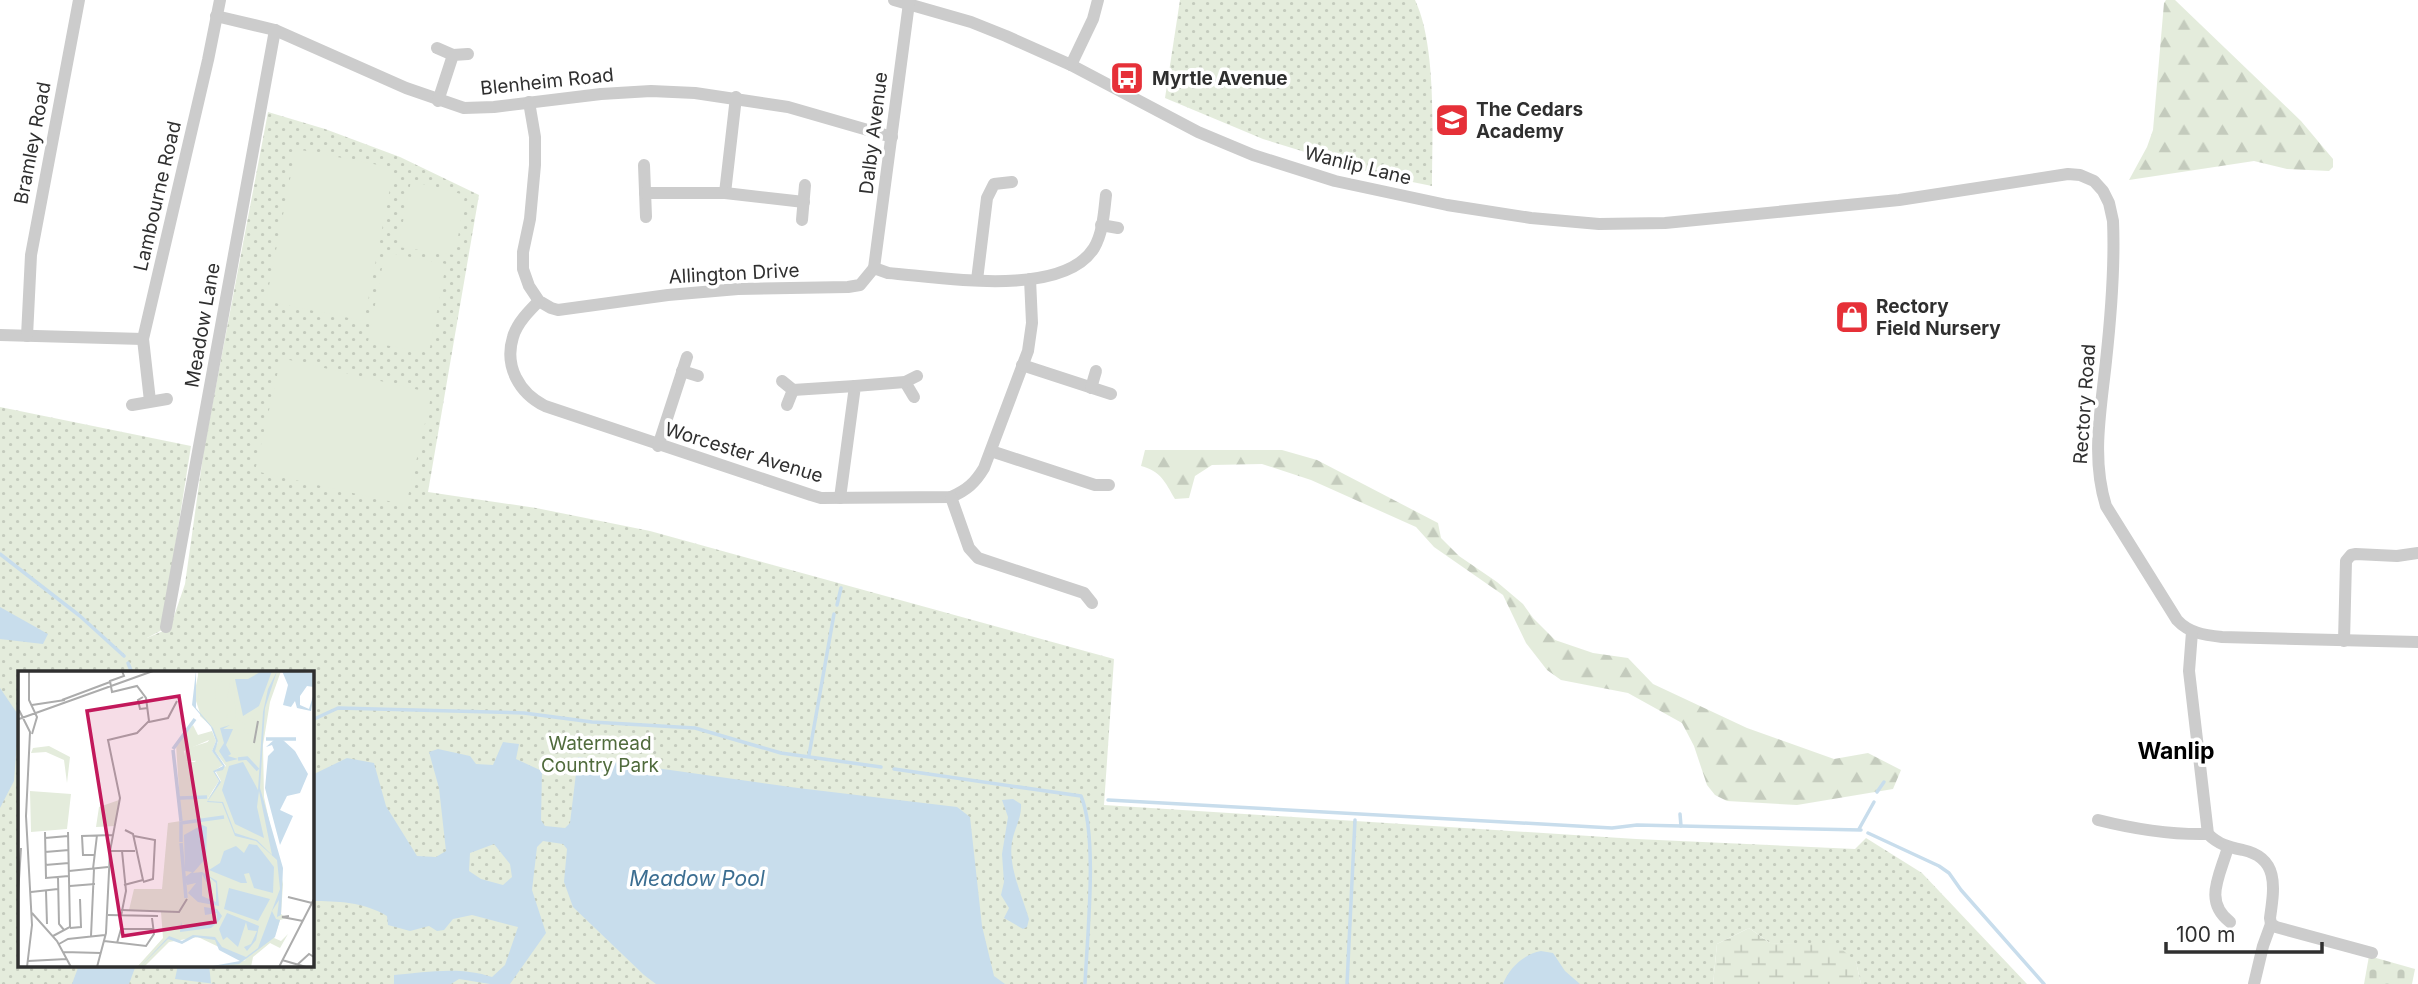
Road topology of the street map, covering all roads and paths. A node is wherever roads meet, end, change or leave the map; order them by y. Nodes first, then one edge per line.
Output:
1 (79, 0) edge
2 (220, 0) edge
3 (894, 0) edge
4 (1098, 0) edge
5 (909, 3) junction
6 (216, 16) junction
7 (275, 30) junction
8 (437, 48) dead end
9 (468, 54) dead end
10 (453, 55) junction
11 (1071, 65) junction
12 (736, 97) junction
13 (439, 101) junction
14 (529, 102) junction
15 (892, 137) junction
16 (645, 165) dead end
17 (1012, 182) dead end
18 (805, 185) dead end
19 (645, 193) junction
20 (725, 193) junction
21 (1106, 195) dead end
22 (804, 202) junction
23 (1845, 205) joint
24 (646, 217) dead end
25 (802, 220) dead end
26 (1101, 225) junction
27 (1118, 228) dead end
28 (874, 268) junction
29 (1030, 279) junction
30 (977, 280) junction
31 (539, 301) junction
32 (0, 335) edge
33 (27, 336) junction
34 (144, 339) junction
35 (687, 358) dead end
36 (1022, 365) junction
37 (682, 371) junction
38 (1096, 371) dead end
39 (698, 376) dead end
40 (782, 381) dead end
41 (856, 386) junction
42 (1091, 387) junction
43 (793, 390) junction
44 (1111, 394) dead end
45 (914, 397) dead end
46 (167, 399) dead end
47 (150, 401) junction
48 (132, 405) dead end
49 (788, 405) dead end
50 (658, 446) junction
51 (991, 451) junction
52 (1109, 485) dead end
53 (951, 497) junction
54 (841, 498) junction
55 (2418, 553) edge
56 (1088, 593) dead end
57 (166, 627) dead end
58 (2192, 632) junction
59 (2344, 641) junction
60 (2418, 642) edge
61 (2098, 820) dead end
62 (2208, 834) junction
63 (2228, 847) junction
64 (2230, 922) dead end
65 (2272, 924) junction
66 (2372, 953) dead end
67 (2254, 984) edge

1 - 33 street, Bramley Road
2 - 6 street, Lambourne Road
3 - 5 street, Wanlip Lane
4 - 11 street
5 - 11 street, Wanlip Lane
5 - 15 street, Dalby Avenue
6 - 7 street, Blenheim Road
6 - 34 street, Lambourne Road
7 - 13 street, Blenheim Road
7 - 57 street, Meadow Lane
8 - 10 street
9 - 10 street
10 - 13 street
11 - 23 street, Wanlip Lane
12 - 14 street, Blenheim Road
12 - 15 street, Blenheim Road
12 - 20 street
13 - 14 street, Blenheim Road
14 - 31 street
15 - 28 street, Dalby Avenue
16 - 19 street
17 - 30 street
18 - 22 street
19 - 20 street
19 - 24 street
20 - 22 street
21 - 26 street
22 - 25 street
23 - 58 street, Rectory Road
26 - 27 street
26 - 29 street
28 - 30 street
28 - 31 street, Allington Drive
29 - 30 street
29 - 36 street
31 - 50 street, Worcester Avenue
32 - 33 street
33 - 34 street
34 - 47 street, Lambourne Road
35 - 37 street
36 - 42 street
36 - 51 street
37 - 39 street
37 - 50 street
38 - 42 street
40 - 43 street
41 - 43 street
41 - 45 street
41 - 54 street
42 - 44 street
43 - 49 street
46 - 47 street
47 - 48 street
50 - 54 street, Worcester Avenue
51 - 52 street
51 - 53 street
53 - 54 street, Worcester Avenue
53 - 56 street
55 - 59 street
58 - 59 street
58 - 62 street
59 - 60 street
61 - 62 street
62 - 63 street
63 - 64 street
63 - 65 street
65 - 66 street
65 - 67 street

